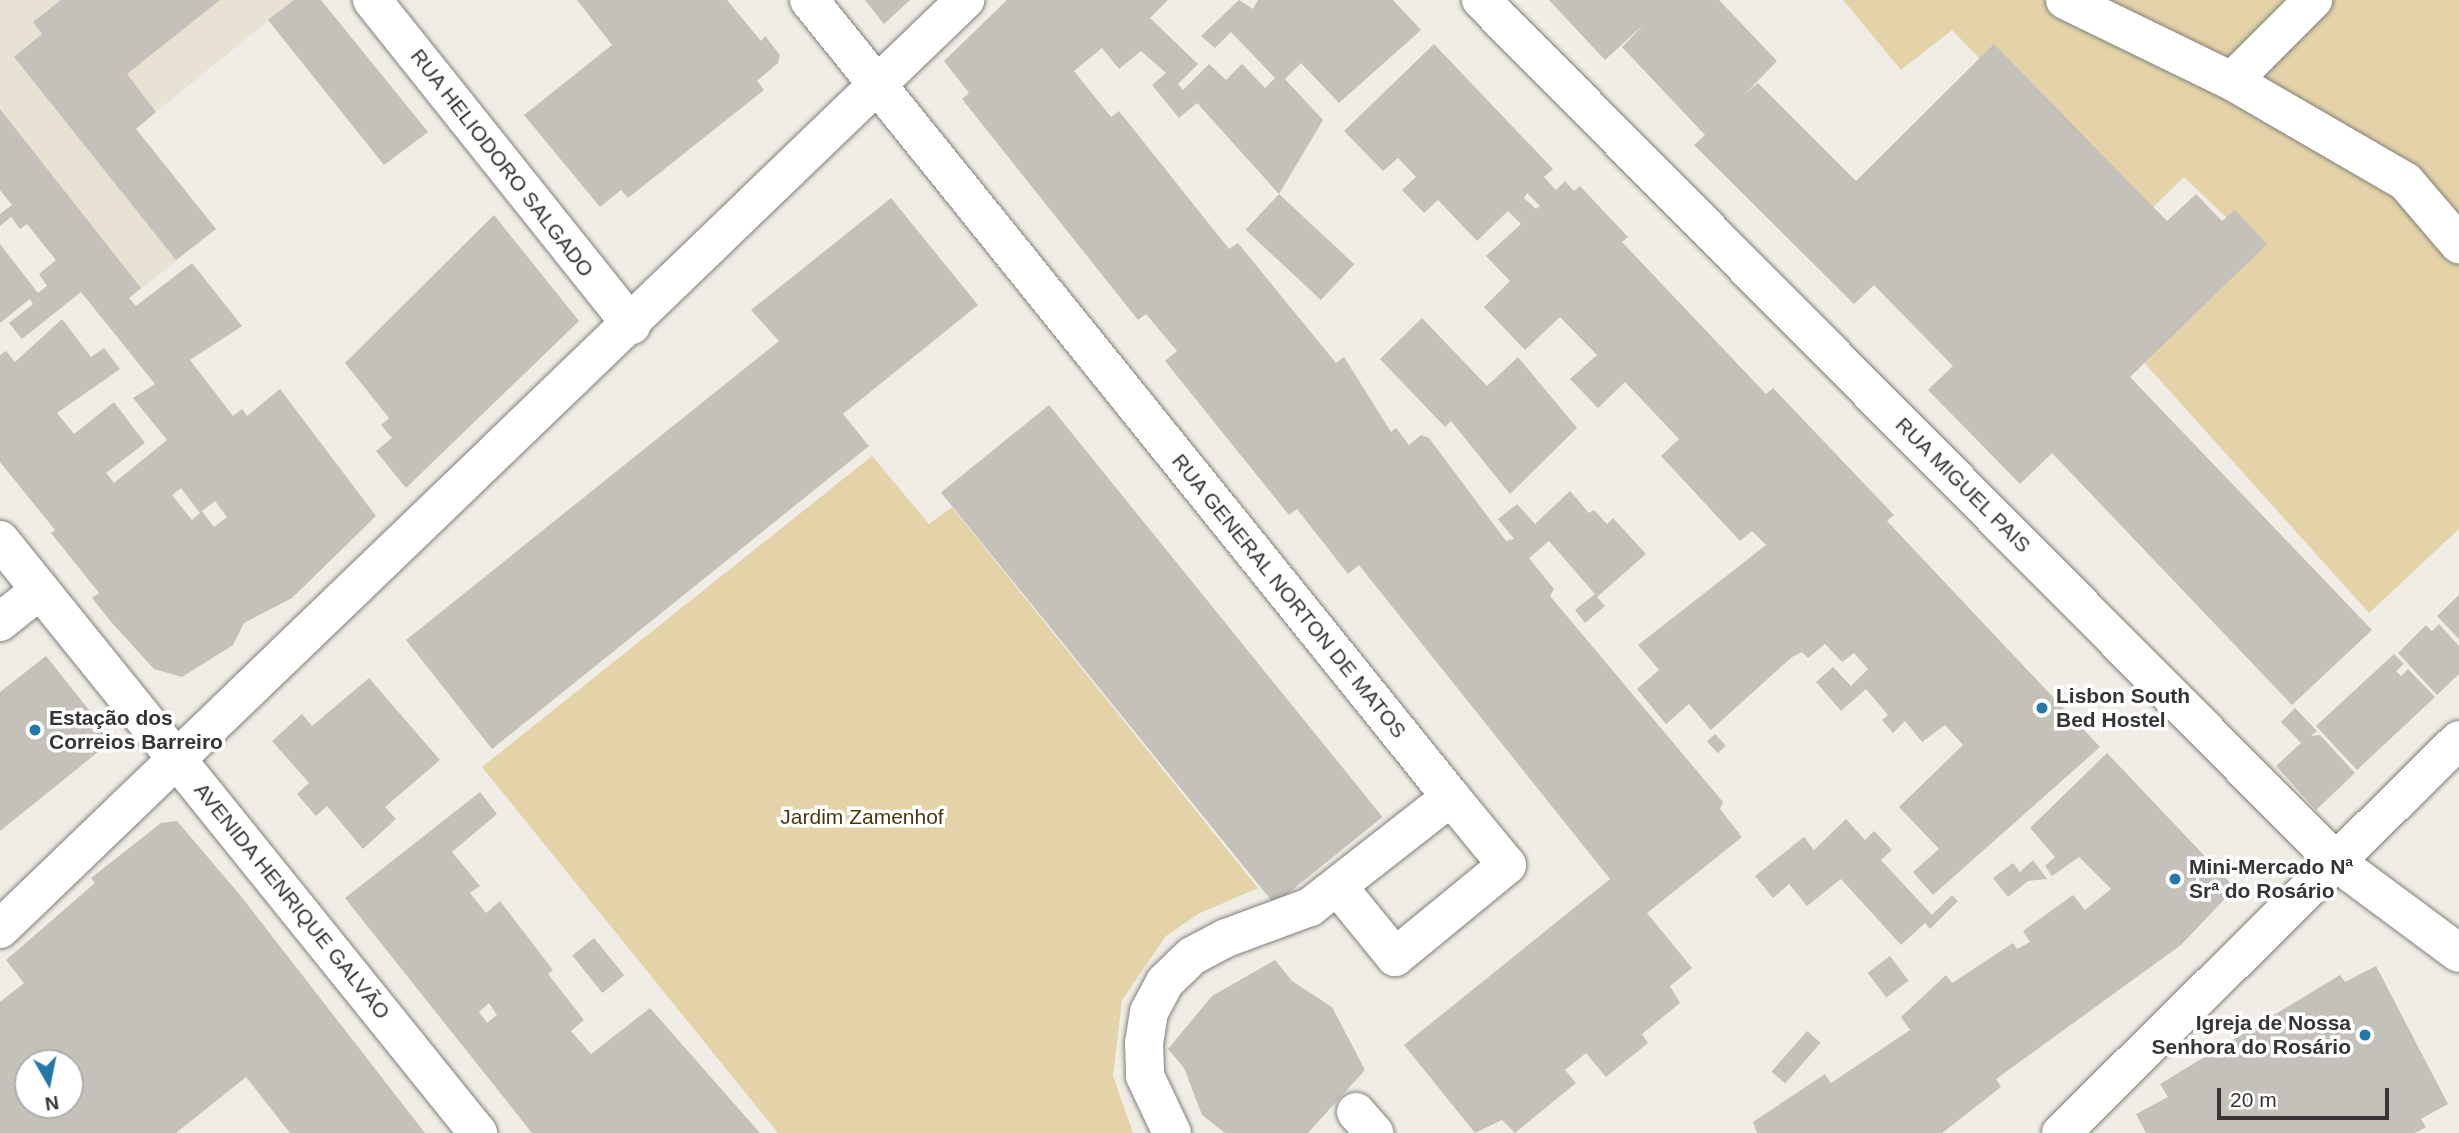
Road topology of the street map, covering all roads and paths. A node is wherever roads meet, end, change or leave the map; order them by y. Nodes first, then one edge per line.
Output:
1 (372, 0) edge
2 (809, 0) edge
3 (965, 0) edge
4 (1481, 0) edge
5 (2064, 0) edge
6 (2313, 0) edge
7 (2232, 80) junction
8 (876, 85) junction
9 (2459, 244) edge
10 (631, 326) junction
11 (0, 540) edge
12 (40, 590) junction
13 (0, 622) edge
14 (2459, 740) edge
15 (178, 758) junction
16 (1451, 797) junction
17 (2335, 861) junction
18 (1339, 888) junction
19 (0, 929) edge
20 (2459, 953) edge
21 (478, 1133) edge
22 (1171, 1133) edge
23 (2061, 1133) edge

1 - 10 street, RUA HELIODORO SALGADO
2 - 8 street, RUA GENERAL NORTON DE MATOS
3 - 8 street
4 - 17 street, RUA MIGUEL PAIS
5 - 7 street
6 - 7 street
7 - 9 street
8 - 10 street
8 - 16 street, RUA GENERAL NORTON DE MATOS
10 - 15 street
11 - 12 street, AVENIDA HENRIQUE GALVÃO
12 - 13 street
12 - 15 street, AVENIDA HENRIQUE GALVÃO
14 - 17 street
15 - 19 street
15 - 21 street, AVENIDA HENRIQUE GALVÃO
16 - 18 street
16 - 18 street, RUA GENERAL NORTON DE MATOS
17 - 20 street, RUA MIGUEL PAIS
17 - 23 street
18 - 22 street

